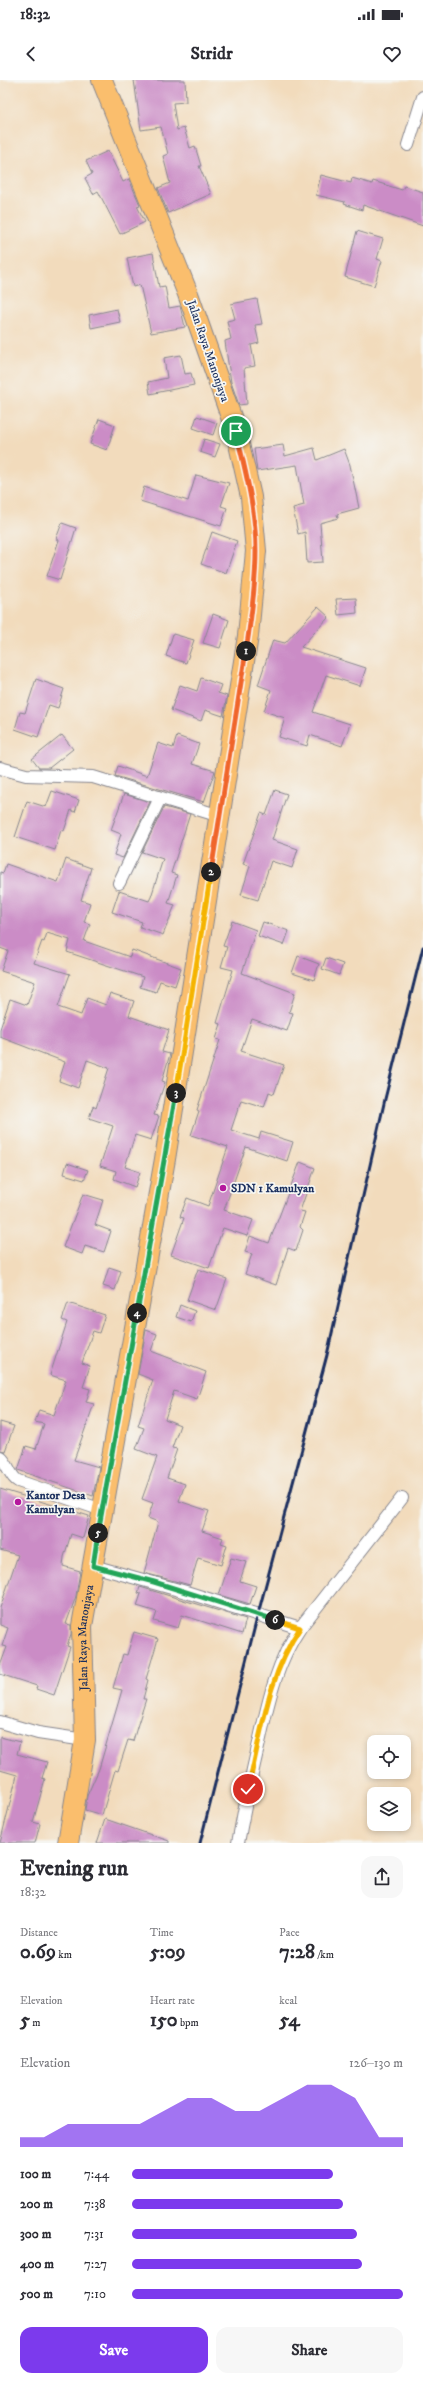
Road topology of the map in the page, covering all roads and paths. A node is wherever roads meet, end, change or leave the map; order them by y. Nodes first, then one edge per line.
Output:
1 (102, 80) edge
2 (423, 97) edge
3 (408, 145) dead end
4 (0, 768) edge
5 (160, 798) junction
6 (220, 816) junction
7 (119, 884) dead end
8 (0, 1457) edge
9 (402, 1498) dead end
10 (102, 1510) junction
11 (93, 1566) junction
12 (300, 1628) junction
13 (0, 1722) edge
14 (85, 1740) junction
15 (68, 1843) edge
16 (238, 1843) edge

1 - 6 main road, Jalan Raya Manonjaya
2 - 3 street
4 - 5 street
5 - 6 street
5 - 7 street
6 - 10 main road, Jalan Raya Manonjaya
8 - 10 street
9 - 12 street
10 - 11 main road, Jalan Raya Manonjaya
11 - 12 street
11 - 14 main road, Jalan Raya Manonjaya
12 - 16 street
13 - 14 street
14 - 15 main road, Jalan Raya Manonjaya

